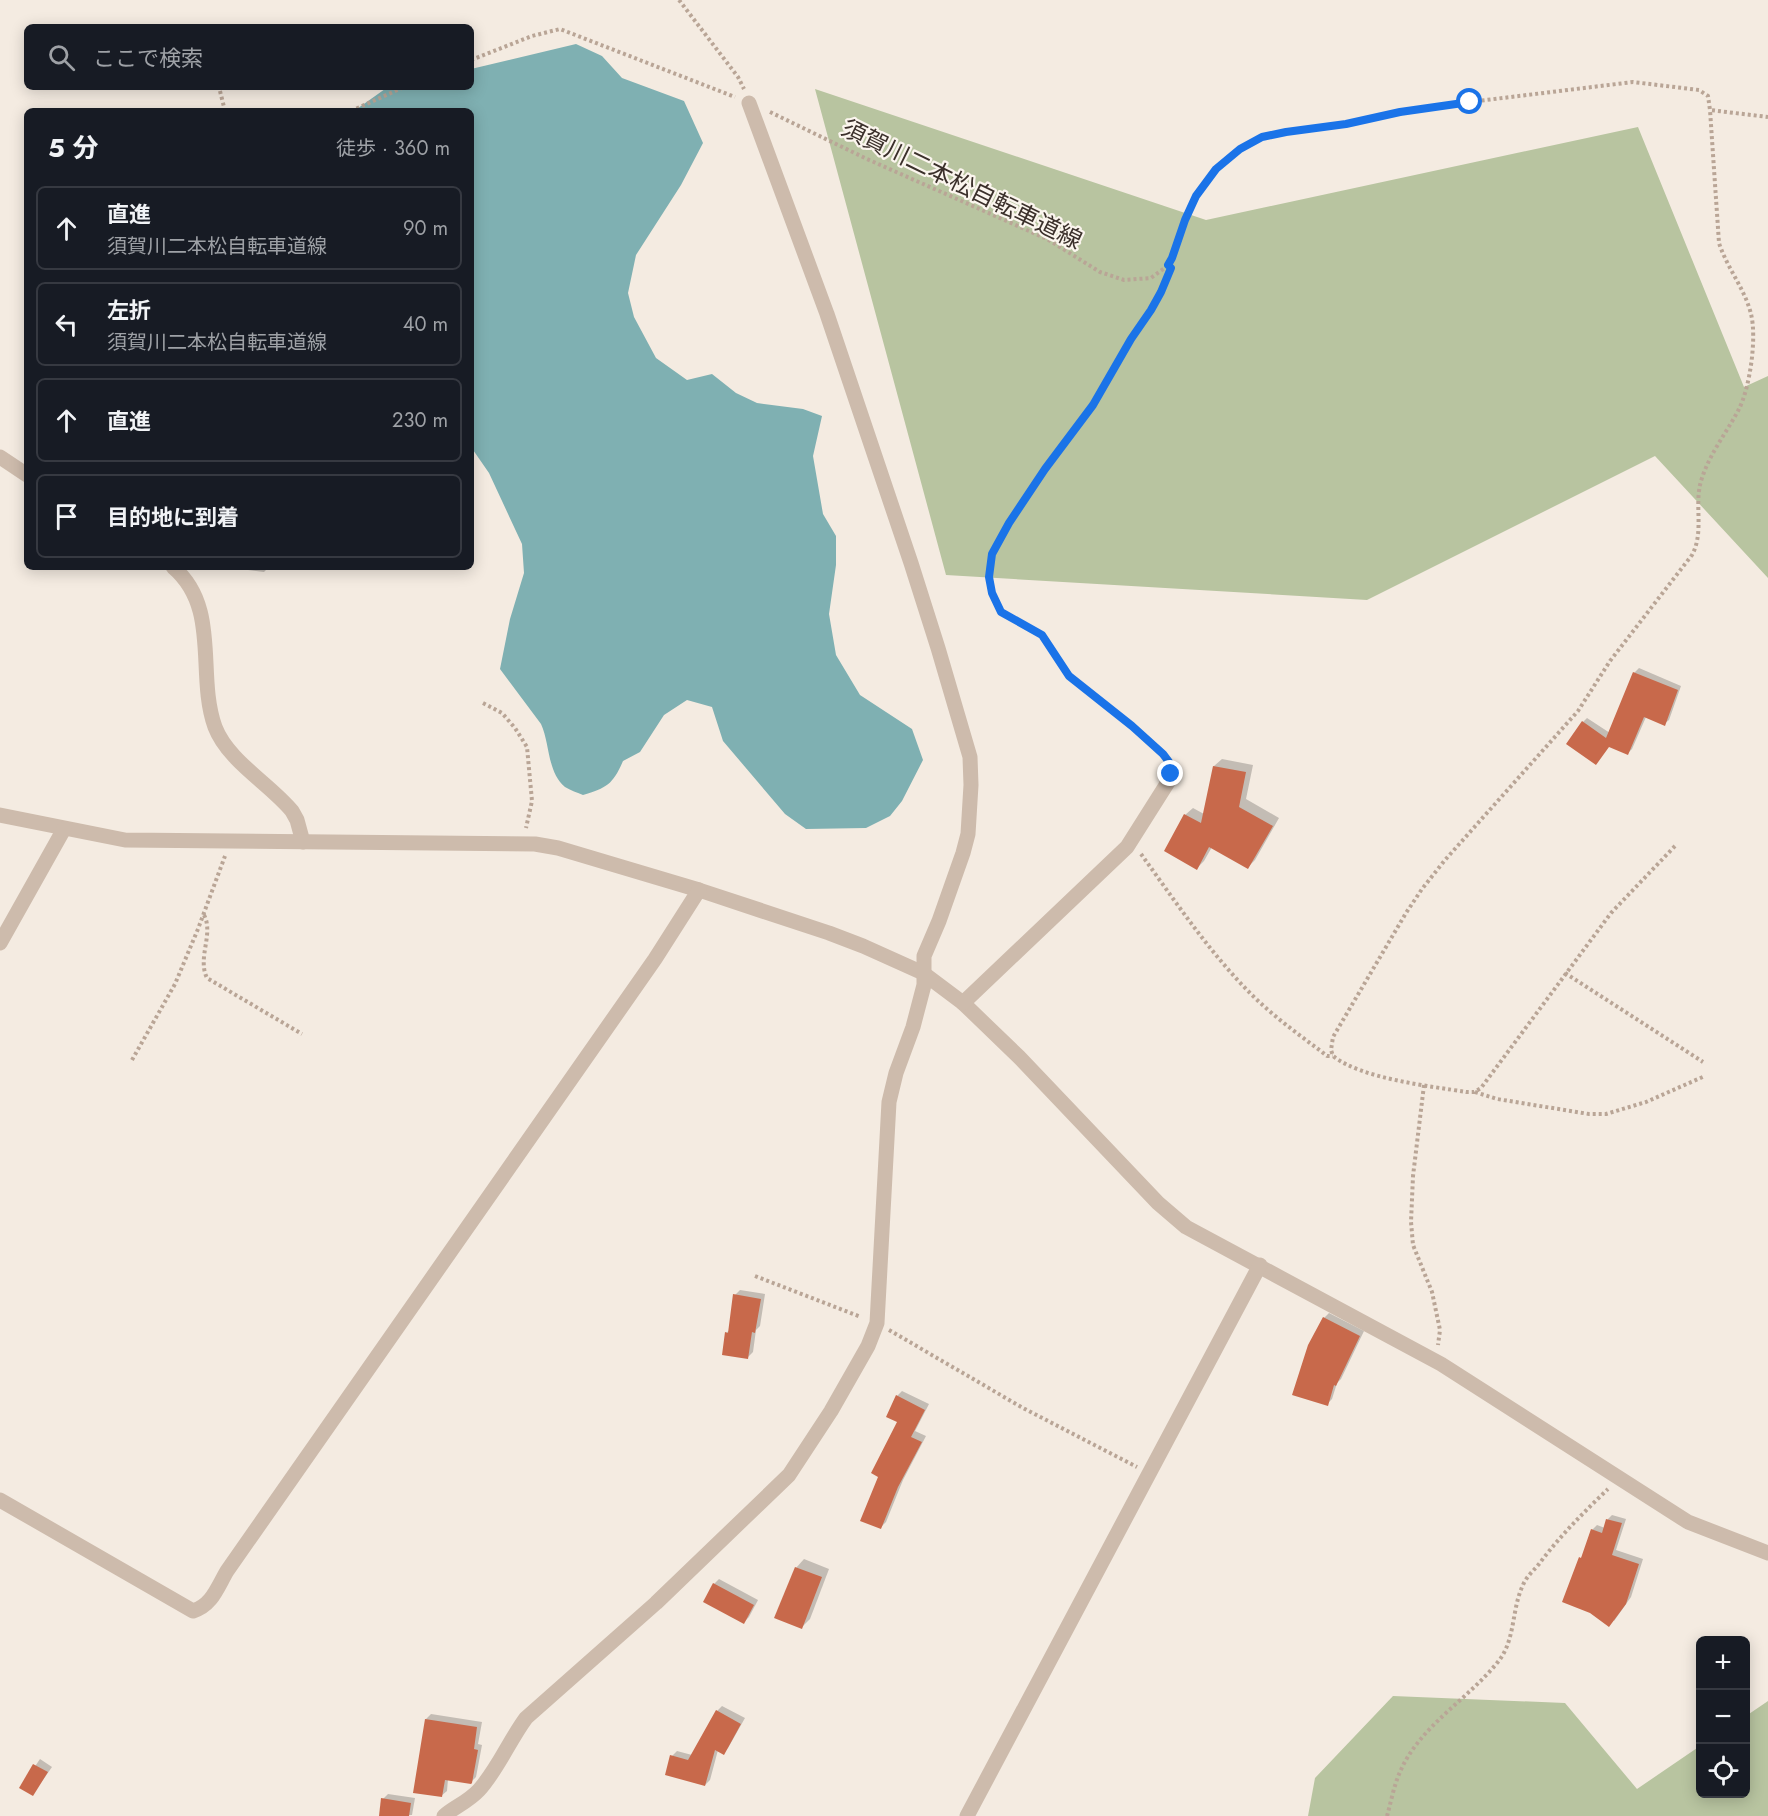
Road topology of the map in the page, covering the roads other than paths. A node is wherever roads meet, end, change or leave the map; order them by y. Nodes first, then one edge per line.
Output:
1 (749, 103) road end
2 (0, 457) edge
3 (24, 473) edge
4 (176, 570) edge
5 (1170, 779) road end
6 (0, 815) edge
7 (64, 829) junction
8 (303, 842) junction
9 (699, 890) junction
10 (0, 943) edge
11 (923, 973) junction
12 (963, 1003) junction
13 (1260, 1265) junction
14 (0, 1500) edge
15 (1768, 1553) edge
16 (444, 1816) edge
17 (966, 1816) edge

1 - 11 street
2 - 3 street
4 - 8 street
5 - 12 street
6 - 7 street
7 - 8 street
7 - 10 street
8 - 9 street
9 - 11 street
9 - 14 street
11 - 12 street
11 - 16 street
12 - 13 street
13 - 15 street
13 - 17 street

